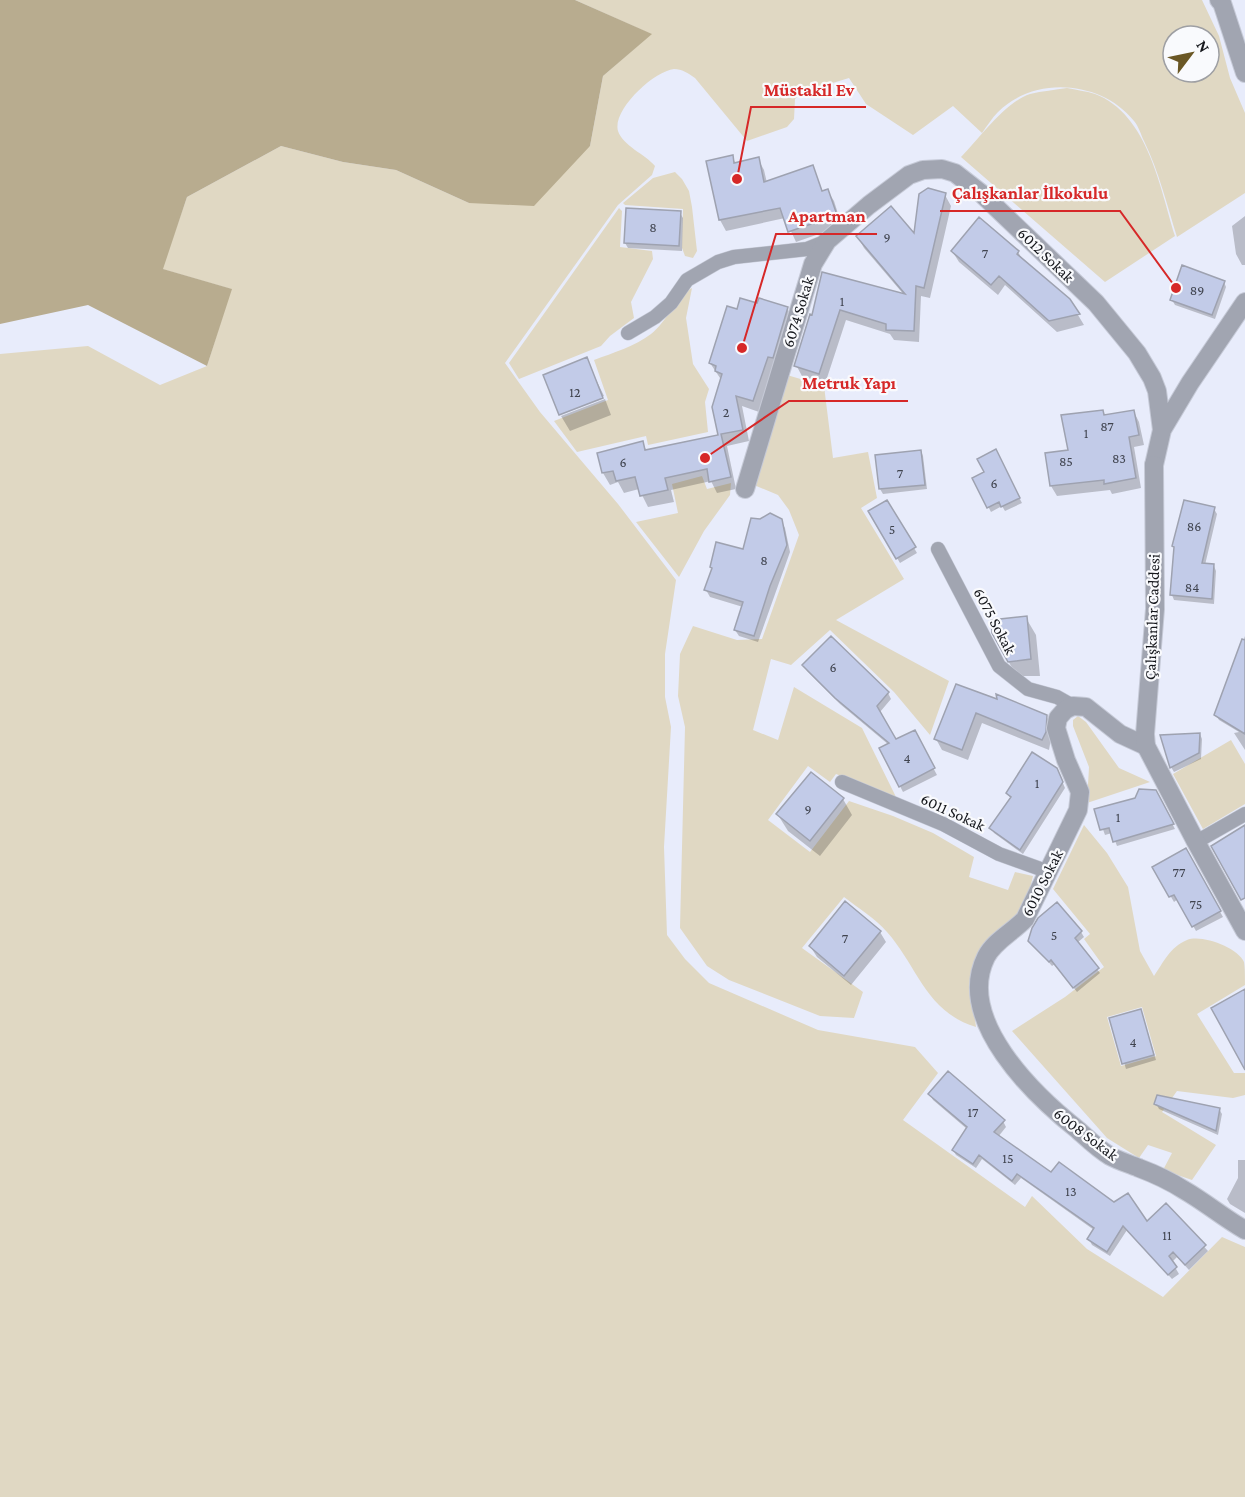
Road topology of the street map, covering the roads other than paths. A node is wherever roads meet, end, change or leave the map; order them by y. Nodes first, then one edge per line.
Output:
1 (1219, 0) edge
2 (1245, 72) edge
3 (827, 241) junction
4 (1245, 302) edge
5 (627, 333) dead end
6 (1162, 430) junction
7 (745, 489) dead end
8 (938, 549) dead end
9 (1073, 706) junction
10 (1146, 746) junction
11 (842, 782) dead end
12 (1245, 814) edge
13 (1196, 842) junction
14 (1049, 872) junction
15 (1245, 931) edge
16 (1004, 1055) joint
17 (1245, 1230) edge

1 - 2 street
3 - 5 lane, 6012 Sokak
3 - 6 street, 6012 Sokak
3 - 7 street, 6074 Sokak
4 - 6 street, Çalışkanlar Caddesi
6 - 10 street, Çalışkanlar Caddesi
8 - 9 lane, 6075 Sokak
9 - 10 street
9 - 14 street, 6010 Sokak
10 - 13 street, Çalışkanlar Caddesi
11 - 14 lane, 6011 Sokak
12 - 13 lane
13 - 15 street, Çalışkanlar Caddesi
14 - 16 street, 6010 Sokak
16 - 17 street, 6008 Sokak

